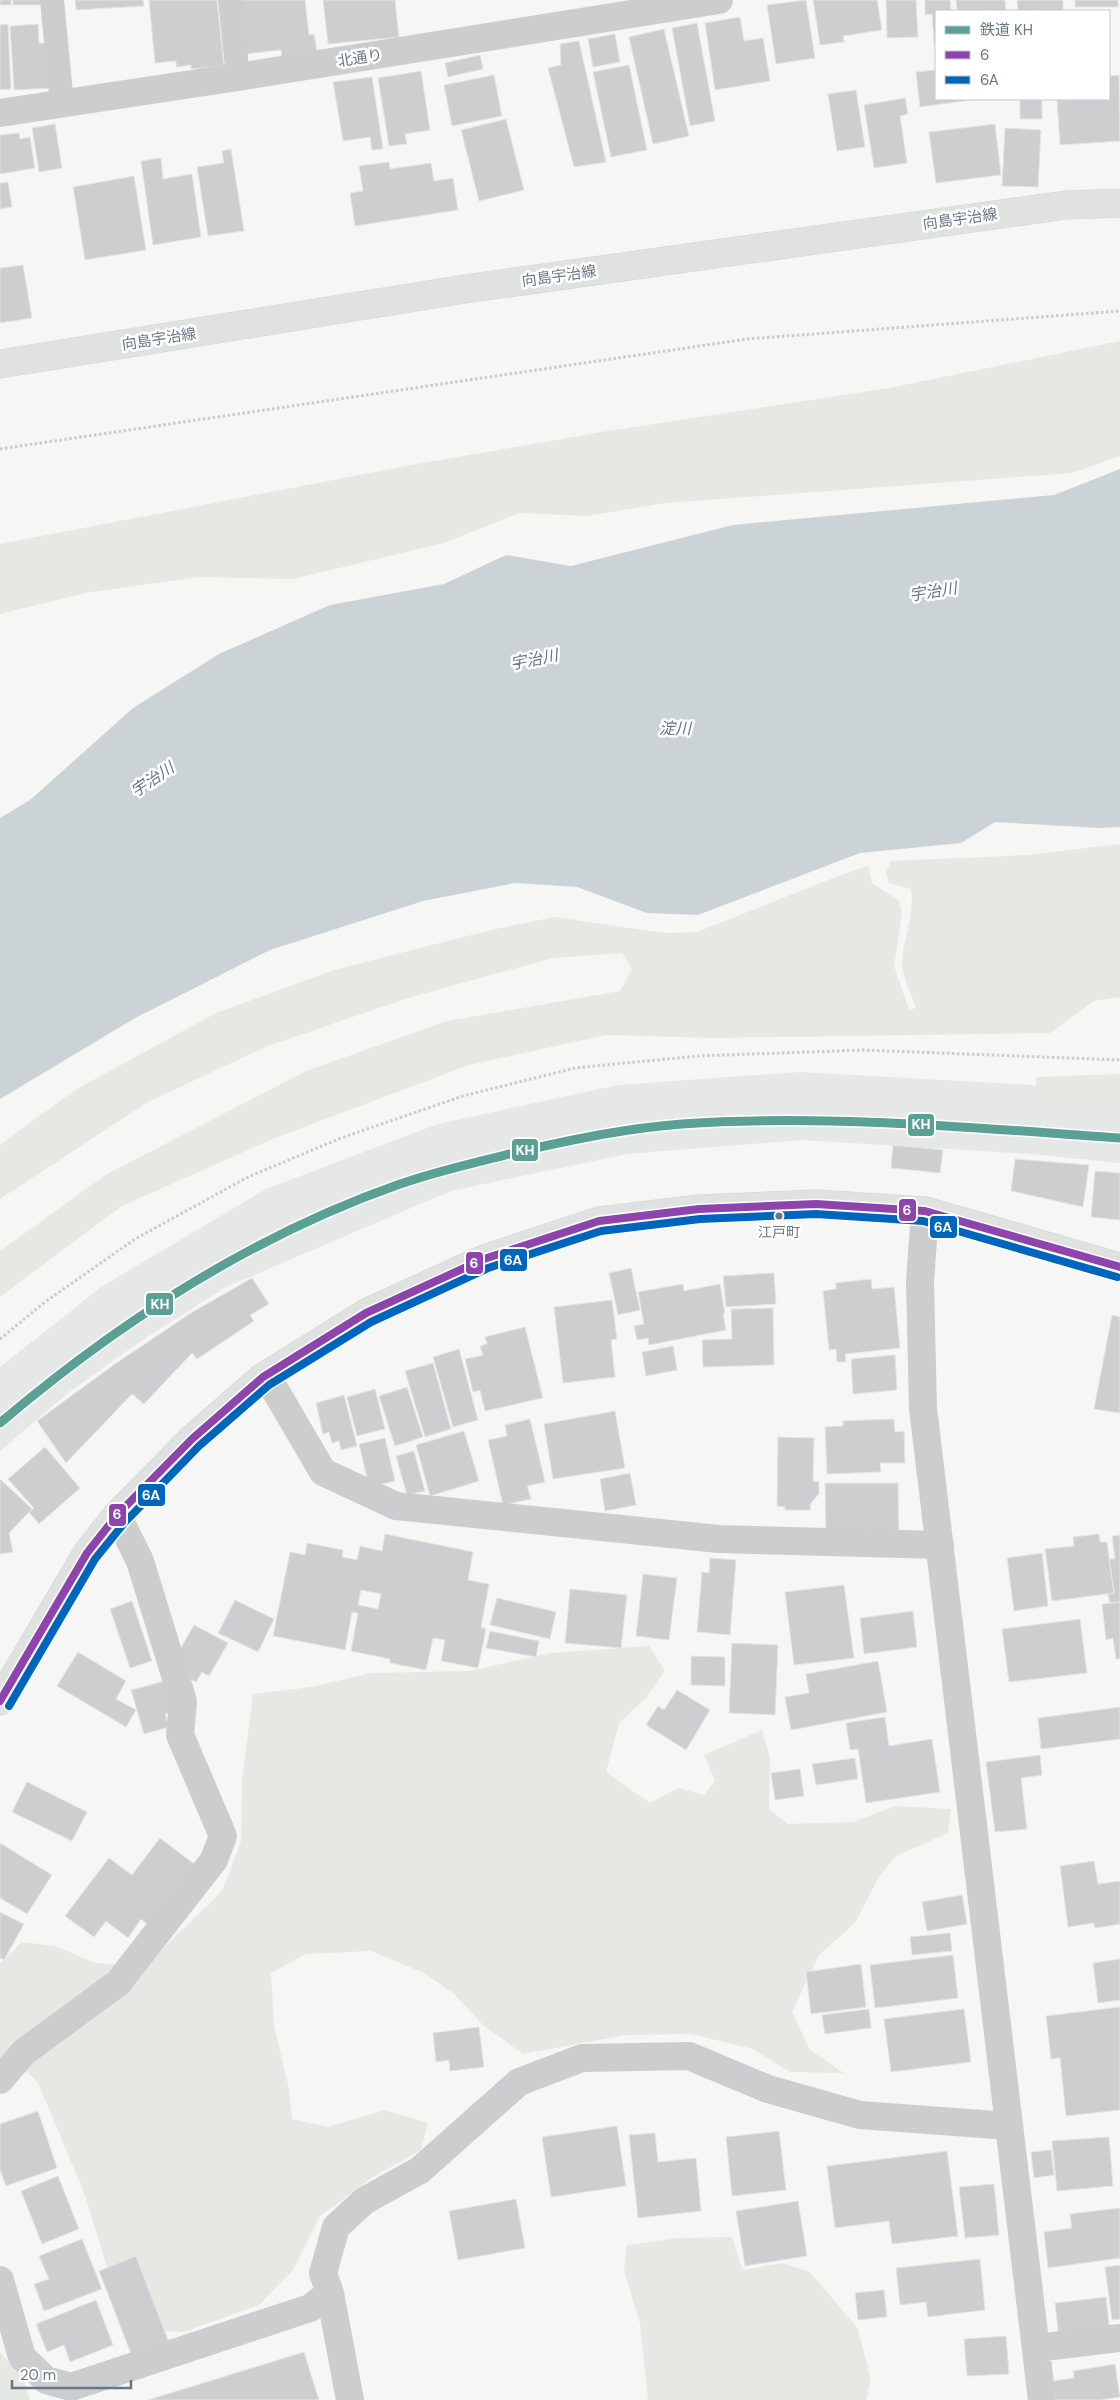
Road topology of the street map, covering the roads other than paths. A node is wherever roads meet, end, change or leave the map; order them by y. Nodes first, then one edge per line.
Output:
1 (52, 0) edge
2 (230, 0) edge
3 (719, 0) edge
4 (656, 6) edge
5 (238, 77) junction
6 (62, 104) junction
7 (0, 113) edge
8 (1120, 203) edge
9 (0, 364) edge
10 (925, 1210) junction
11 (1120, 1267) edge
12 (263, 1377) junction
13 (116, 1515) junction
14 (940, 1545) junction
15 (0, 1701) edge
16 (0, 2080) edge
17 (1009, 2126) junction
18 (0, 2280) edge
19 (330, 2293) junction
20 (1120, 2338) edge
21 (1036, 2348) junction
22 (350, 2400) edge
23 (1042, 2400) edge

1 - 6 lane
2 - 5 lane
3 - 4 street, 北通り
4 - 5 street, 北通り
5 - 6 street, 北通り
6 - 7 street, 北通り
8 - 9 main road, 向島宇治線
10 - 11 main road
10 - 12 main road
10 - 14 street
12 - 13 main road
12 - 14 street
13 - 15 main road
13 - 16 street
14 - 17 street
17 - 19 street
17 - 21 street
18 - 19 street
19 - 22 street
20 - 21 street
21 - 23 street

